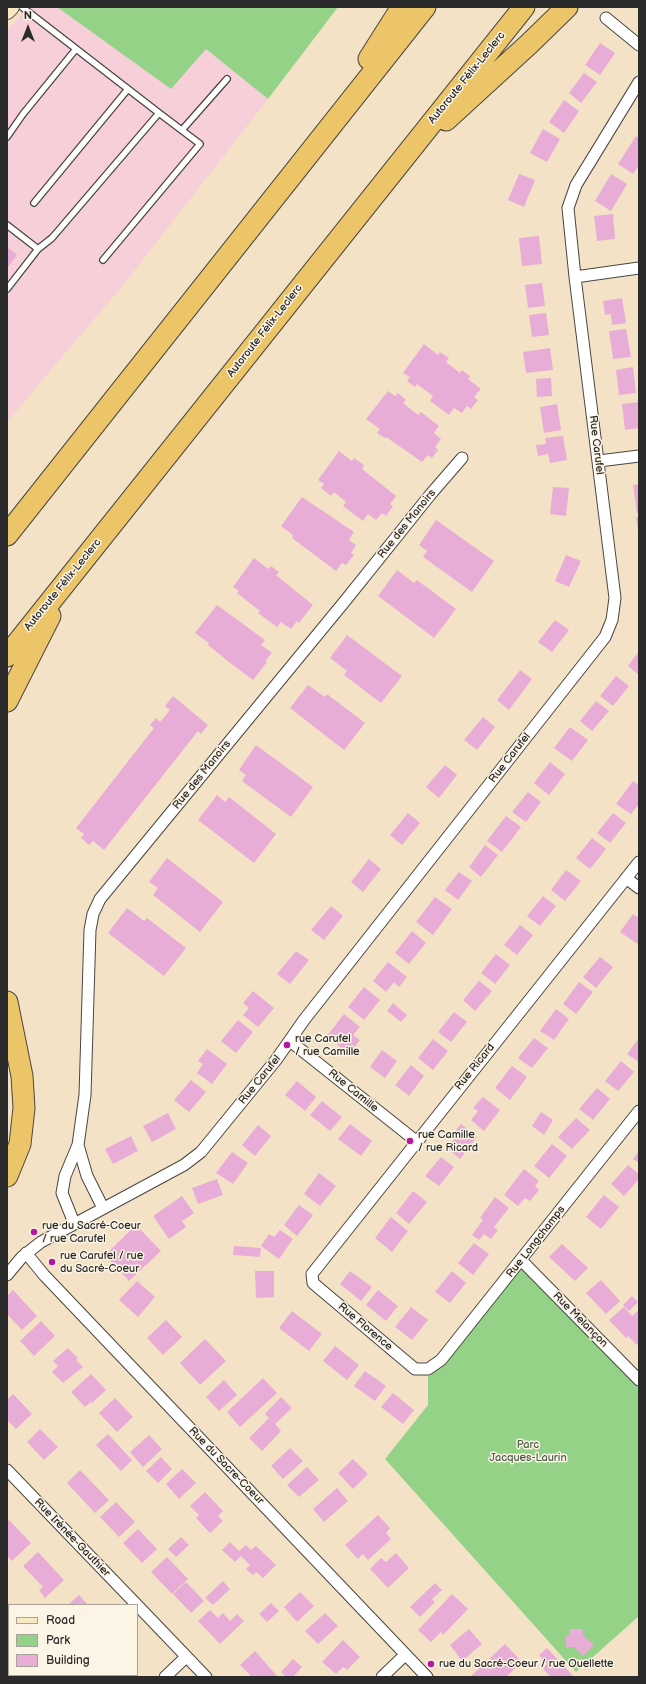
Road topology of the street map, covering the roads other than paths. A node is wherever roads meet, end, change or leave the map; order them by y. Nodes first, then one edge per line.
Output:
1 (11, 7) edge
2 (22, 7) edge
3 (402, 7) edge
4 (425, 7) edge
5 (524, 7) edge
6 (567, 7) edge
7 (7, 11) edge
8 (606, 18) dead end
9 (639, 45) edge
10 (76, 49) junction
11 (227, 78) dead end
12 (639, 82) edge
13 (128, 88) junction
14 (159, 113) junction
15 (182, 130) junction
16 (7, 136) edge
17 (314, 147) junction
18 (398, 163) junction
19 (34, 203) dead end
20 (7, 225) edge
21 (38, 248) junction
22 (102, 260) dead end
23 (639, 268) edge
24 (575, 277) junction
25 (7, 289) edge
26 (639, 456) edge
27 (462, 458) dead end
28 (598, 460) junction
29 (36, 497) junction
30 (7, 523) edge
31 (7, 535) edge
32 (70, 576) junction
33 (7, 656) edge
34 (7, 701) edge
35 (639, 862) edge
36 (626, 878) junction
37 (639, 888) edge
38 (7, 1002) edge
39 (290, 1041) junction
40 (639, 1112) edge
41 (416, 1141) junction
42 (78, 1145) junction
43 (7, 1176) edge
44 (103, 1208) junction
45 (74, 1223) junction
46 (26, 1253) junction
47 (522, 1261) junction
48 (312, 1274) joint
49 (7, 1275) edge
50 (428, 1369) joint
51 (638, 1377) edge
52 (7, 1470) edge
53 (136, 1604) edge
54 (138, 1606) edge
55 (405, 1655) junction
56 (186, 1656) junction
57 (165, 1677) edge
58 (206, 1677) edge
59 (382, 1677) edge
60 (427, 1677) edge

1 - 7 street
2 - 10 lane
3 - 17 highway
4 - 17 highway
5 - 18 highway, Autoroute Félix-Leclerc
6 - 18 highway
8 - 9 street
10 - 13 lane
10 - 16 lane
11 - 15 lane
12 - 24 street, Rue Carufel
13 - 14 lane
13 - 19 lane
14 - 15 lane
14 - 21 lane
15 - 22 lane
17 - 29 highway
18 - 32 highway, Autoroute Félix-Leclerc
20 - 21 lane
21 - 25 lane
23 - 24 street
24 - 28 street, Rue Carufel
26 - 28 street
27 - 42 street, Rue des Manoirs
28 - 39 street, Rue Carufel
29 - 30 highway
29 - 31 highway
32 - 33 highway, Autoroute Félix-Leclerc
32 - 34 highway
35 - 36 street, Rue Ricard
36 - 37 street
36 - 41 street, Rue Ricard
38 - 43 highway
39 - 41 street, Rue Camille
39 - 44 street, Rue Carufel
40 - 47 street, Rue Longchamps
41 - 48 street, Rue Ricard
42 - 44 street, Rue des Manoirs
42 - 45 street, Rue des Manoirs
44 - 45 street, Rue Carufel
45 - 46 street, Rue Carufel
46 - 49 street, Rue Carufel
46 - 55 street, Rue du Sacre-Coeur
47 - 50 street, Rue Longchamps
47 - 51 street, Rue Melançon
48 - 50 street, Rue Florence
52 - 53 street, Rue Irénée-Gauthier
54 - 56 street, Rue Irénée-Gauthier
55 - 59 street
55 - 60 street, Rue du Sacre-Coeur
56 - 57 street
56 - 58 street, Rue Irénée-Gauthier

